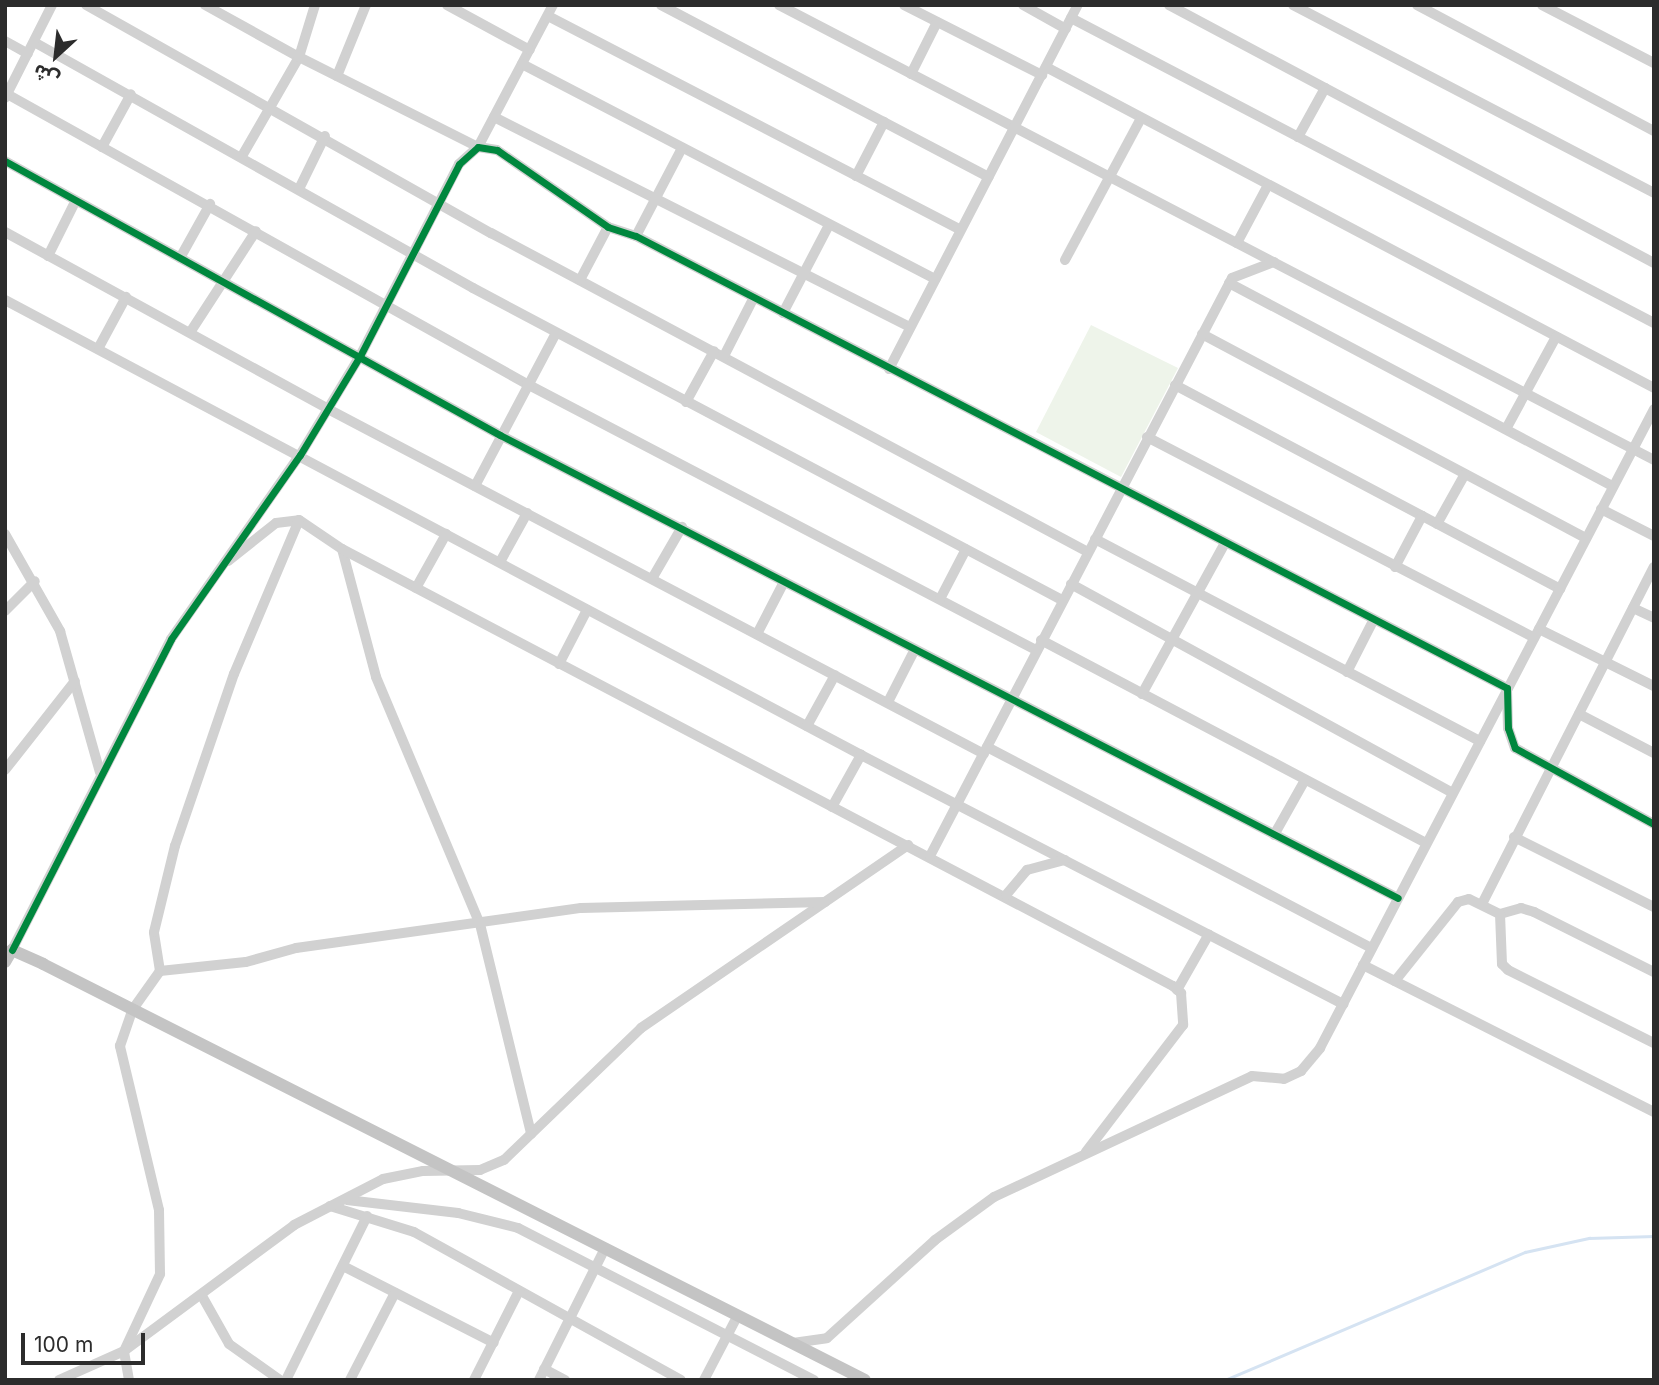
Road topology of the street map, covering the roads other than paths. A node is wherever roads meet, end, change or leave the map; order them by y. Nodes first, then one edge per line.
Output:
1 (52, 5) edge
2 (86, 5) edge
3 (205, 5) edge
4 (315, 5) edge
5 (366, 5) edge
6 (447, 5) edge
7 (554, 5) edge
8 (661, 5) edge
9 (779, 5) edge
10 (904, 5) edge
11 (1023, 5) edge
12 (1078, 5) edge
13 (1169, 5) edge
14 (1293, 5) edge
15 (1417, 5) edge
16 (1542, 5) edge
17 (548, 16) junction
18 (1071, 18) junction
19 (937, 22) junction
20 (1066, 29) junction
21 (5, 41) edge
22 (34, 42) junction
23 (530, 50) junction
24 (28, 54) junction
25 (299, 57) junction
26 (1654, 63) edge
27 (522, 64) junction
28 (1044, 71) junction
29 (911, 74) junction
30 (337, 76) junction
31 (1325, 88) junction
32 (131, 94) junction
33 (6, 96) edge
34 (271, 106) junction
35 (495, 117) junction
36 (1141, 118) junction
37 (884, 122) junction
38 (1014, 127) junction
39 (1654, 131) edge
40 (325, 136) junction
41 (1298, 137) junction
42 (102, 147) junction
43 (478, 147) junction
44 (682, 148) junction
45 (242, 156) junction
46 (5, 161) edge
47 (856, 176) junction
48 (989, 177) junction
49 (1109, 177) junction
50 (1268, 185) junction
51 (299, 189) junction
52 (1654, 193) edge
53 (654, 198) junction
54 (441, 201) junction
55 (75, 202) junction
56 (210, 204) junction
57 (829, 225) junction
58 (608, 227) junction
59 (960, 230) junction
60 (256, 231) junction
61 (5, 232) edge
62 (636, 236) junction
63 (1237, 243) junction
64 (414, 254) junction
65 (48, 256) junction
66 (180, 258) junction
67 (1065, 260) dead end
68 (1274, 262) junction
69 (1654, 263) edge
70 (804, 274) junction
71 (935, 279) junction
72 (580, 280) junction
73 (1229, 283) junction
74 (225, 284) junction
75 (126, 297) junction
76 (754, 297) junction
77 (5, 300) edge
78 (387, 303) junction
79 (783, 313) junction
80 (1654, 323) edge
81 (909, 327) junction
82 (191, 331) junction
83 (556, 333) junction
84 (1202, 334) junction
85 (1556, 337) junction
86 (99, 347) junction
87 (719, 354) junction
88 (359, 356) junction
89 (889, 369) junction
90 (527, 384) junction
91 (1175, 385) junction
92 (1654, 388) edge
93 (1525, 393) junction
94 (686, 402) junction
95 (1654, 408) edge
96 (328, 409) junction
97 (1506, 429) junction
98 (500, 435) junction
99 (1147, 437) junction
100 (1633, 449) junction
101 (300, 455) junction
102 (1654, 460) edge
103 (1465, 474) junction
104 (475, 486) junction
105 (1613, 486) junction
106 (1119, 489) junction
107 (1601, 509) junction
108 (527, 513) junction
109 (1422, 516) junction
110 (299, 520) junction
111 (1437, 524) junction
112 (682, 527) junction
113 (5, 534) edge
114 (446, 534) junction
115 (1654, 536) edge
116 (1586, 538) junction
117 (1095, 539) junction
118 (1225, 543) junction
119 (9, 547) edge
120 (342, 549) junction
121 (966, 549) junction
122 (1088, 552) junction
123 (225, 562) junction
124 (500, 562) junction
125 (1395, 567) junction
126 (1654, 567) edge
127 (653, 577) junction
128 (35, 582) junction
129 (784, 582) junction
130 (1071, 584) junction
131 (416, 588) junction
132 (1560, 589) junction
133 (1197, 593) junction
134 (940, 599) junction
135 (1062, 600) junction
136 (1633, 607) junction
137 (587, 610) junction
138 (5, 611) edge
139 (1654, 618) edge
140 (1374, 619) junction
141 (757, 634) junction
142 (1536, 634) junction
143 (1172, 639) junction
144 (1041, 640) junction
145 (915, 649) junction
146 (1036, 650) junction
147 (1606, 662) junction
148 (559, 664) junction
149 (1347, 672) junction
150 (835, 675) junction
151 (75, 681) junction
152 (1654, 686) edge
153 (1507, 688) junction
154 (1142, 694) junction
155 (1012, 699) junction
156 (888, 702) junction
157 (1579, 715) junction
158 (807, 726) junction
159 (1480, 741) junction
160 (986, 750) junction
161 (1654, 753) edge
162 (861, 755) junction
163 (5, 770) edge
164 (1551, 770) junction
165 (101, 773) junction
166 (1305, 780) junction
167 (1452, 793) junction
168 (958, 804) junction
169 (832, 807) junction
170 (1654, 824) edge
171 (1275, 835) junction
172 (1515, 838) junction
173 (1426, 843) junction
174 (908, 845) junction
175 (930, 856) junction
176 (1065, 860) junction
177 (1006, 895) junction
178 (1398, 898) junction
179 (825, 902) junction
180 (1483, 902) junction
181 (1654, 907) edge
182 (1500, 914) junction
183 (480, 924) junction
184 (1209, 934) junction
185 (1372, 948) junction
186 (12, 950) junction
187 (5, 962) edge
188 (1363, 965) junction
189 (160, 971) junction
190 (1654, 972) edge
191 (1395, 981) junction
192 (1178, 990) junction
193 (1343, 1004) junction
194 (133, 1009) junction
195 (1654, 1043) edge
196 (1654, 1112) edge
197 (531, 1134) junction
198 (1084, 1154) junction
199 (452, 1170) junction
200 (343, 1200) junction
201 (330, 1206) junction
202 (367, 1216) junction
203 (605, 1248) junction
204 (343, 1266) junction
205 (595, 1267) junction
206 (519, 1291) junction
207 (395, 1293) junction
208 (201, 1296) junction
209 (738, 1315) junction
210 (569, 1318) junction
211 (727, 1336) junction
212 (494, 1343) junction
213 (793, 1343) junction
214 (124, 1351) junction
215 (544, 1369) junction
216 (59, 1380) edge
217 (130, 1380) edge
218 (280, 1380) edge
219 (286, 1380) edge
220 (350, 1380) edge
221 (474, 1380) edge
222 (539, 1380) edge
223 (565, 1380) edge
224 (681, 1380) edge
225 (704, 1380) edge
226 (814, 1380) edge
227 (865, 1380) edge

1 - 22 street
2 - 34 street
3 - 25 street
4 - 25 street
5 - 30 street
6 - 23 street
7 - 17 street
8 - 37 street
9 - 29 street
10 - 19 street
11 - 20 street
12 - 18 street
13 - 31 street
14 - 52 street
15 - 39 street
16 - 26 street
17 - 23 street
17 - 47 street
18 - 20 street
18 - 41 street
19 - 28 street
19 - 29 street
20 - 28 street
21 - 24 street
22 - 24 street
22 - 32 street
23 - 27 street
24 - 33 street
25 - 30 street
25 - 34 street
27 - 35 street
27 - 44 street
28 - 36 street
28 - 38 street
29 - 38 street
30 - 43 street
31 - 41 street
31 - 69 street
32 - 42 street
32 - 45 street
33 - 42 street
34 - 40 street
34 - 45 street
35 - 43 street
35 - 53 street
36 - 49 street
36 - 50 street
37 - 47 street
37 - 48 street
38 - 48 street
38 - 49 street
40 - 51 street
40 - 54 street
41 - 80 street
42 - 56 street
43 - 54 street
43 - 58 street
44 - 53 street
44 - 57 street
45 - 51 street
46 - 55 street
47 - 59 street
48 - 59 street
49 - 63 street
49 - 67 street
50 - 63 street
50 - 85 street
51 - 64 street
53 - 62 street
53 - 70 street
54 - 64 street
54 - 72 street
55 - 65 street
55 - 66 street
56 - 60 street
56 - 66 street
57 - 70 street
57 - 71 street
58 - 62 street
58 - 72 street
59 - 71 street
60 - 74 street
60 - 78 street
61 - 65 street
62 - 76 street
63 - 68 street
64 - 78 street
64 - 83 street
65 - 75 street
66 - 74 street
68 - 73 street
68 - 93 street
70 - 79 street
70 - 81 street
71 - 81 street
72 - 87 street
73 - 84 street
73 - 97 street
74 - 82 street
74 - 88 street
75 - 82 street
75 - 86 street
76 - 79 street
76 - 87 street
77 - 86 street
78 - 88 street
78 - 90 street
79 - 89 street
81 - 89 street
82 - 96 street
83 - 90 street
83 - 94 street
84 - 91 street
84 - 103 street
85 - 92 street
85 - 93 street
86 - 101 street
87 - 94 street
87 - 122 street
88 - 96 street
88 - 98 street
89 - 106 street
90 - 98 street
90 - 134 street
91 - 99 street
91 - 109 street
93 - 97 street
93 - 100 street
94 - 121 street
95 - 100 street
96 - 101 street
96 - 104 street
97 - 105 street
98 - 104 street
98 - 112 street
99 - 106 street
99 - 125 street
100 - 102 street
100 - 105 street
101 - 114 street
101 - 123 street
103 - 111 street
103 - 116 street
104 - 108 street
105 - 107 street
106 - 117 street
106 - 118 street
107 - 115 street
107 - 116 street
108 - 124 street
108 - 127 street
109 - 111 street
109 - 125 street
110 - 120 street
110 - 123 street
110 - 189 street
111 - 132 street
112 - 127 street
112 - 129 street
113 - 119 street
114 - 124 street
114 - 131 street
116 - 132 street
117 - 122 street
117 - 133 street
118 - 133 street
118 - 140 street
119 - 128 street
120 - 131 street
120 - 183 street
121 - 134 street
121 - 135 street
122 - 130 street
123 - 165 street
124 - 137 street
125 - 142 street
126 - 136 street
127 - 141 street
128 - 138 street
128 - 151 street
129 - 141 street
129 - 145 street
130 - 135 street
130 - 143 street
131 - 148 street
132 - 142 street
133 - 143 street
133 - 149 street
134 - 146 street
135 - 144 street
136 - 139 street
136 - 147 street
137 - 148 street
137 - 158 street
140 - 149 street
140 - 153 street
141 - 150 street
142 - 147 street
142 - 153 street
143 - 154 street
143 - 167 street
144 - 146 street
144 - 154 street
145 - 155 street
145 - 156 street
146 - 155 street
147 - 152 street
147 - 157 street
148 - 169 street
149 - 159 street
150 - 156 street
150 - 158 street
151 - 163 street
151 - 165 street
153 - 159 street
153 - 164 street
154 - 166 street
155 - 160 street
155 - 171 street
156 - 160 street
157 - 161 street
157 - 164 street
158 - 162 street
159 - 167 street
160 - 168 street
160 - 185 street
162 - 168 street
162 - 169 street
164 - 170 street
164 - 172 street
165 - 186 street
166 - 171 street
166 - 173 street
167 - 173 street
168 - 175 street
168 - 176 street
169 - 174 street
171 - 178 street
172 - 180 street
172 - 181 street
173 - 178 street
174 - 175 street
174 - 179 street
175 - 177 street
176 - 177 street
176 - 184 street
177 - 192 street
178 - 185 street
179 - 183 street
179 - 197 street
180 - 182 street
180 - 191 street
182 - 190 street
182 - 195 street
183 - 189 street
183 - 197 street
184 - 192 street
184 - 193 street
185 - 188 street
186 - 187 main road
186 - 194 main road
188 - 191 street
188 - 193 street
189 - 194 street
191 - 196 street
192 - 198 street
193 - 198 street
194 - 199 main road
194 - 214 street
197 - 199 street
198 - 213 street
199 - 200 street
199 - 203 main road
200 - 201 street
200 - 205 street
201 - 202 street
201 - 208 street
202 - 204 street
202 - 206 street
203 - 205 street
203 - 209 main road
204 - 207 street
204 - 219 street
205 - 210 street
205 - 211 street
206 - 210 street
206 - 212 street
207 - 212 street
207 - 220 street
208 - 214 street
208 - 218 street
209 - 211 street
209 - 213 main road
210 - 215 street
210 - 224 street
211 - 225 street
211 - 226 street
212 - 221 street
213 - 227 main road
214 - 216 street
214 - 217 street
215 - 222 street
215 - 223 street

